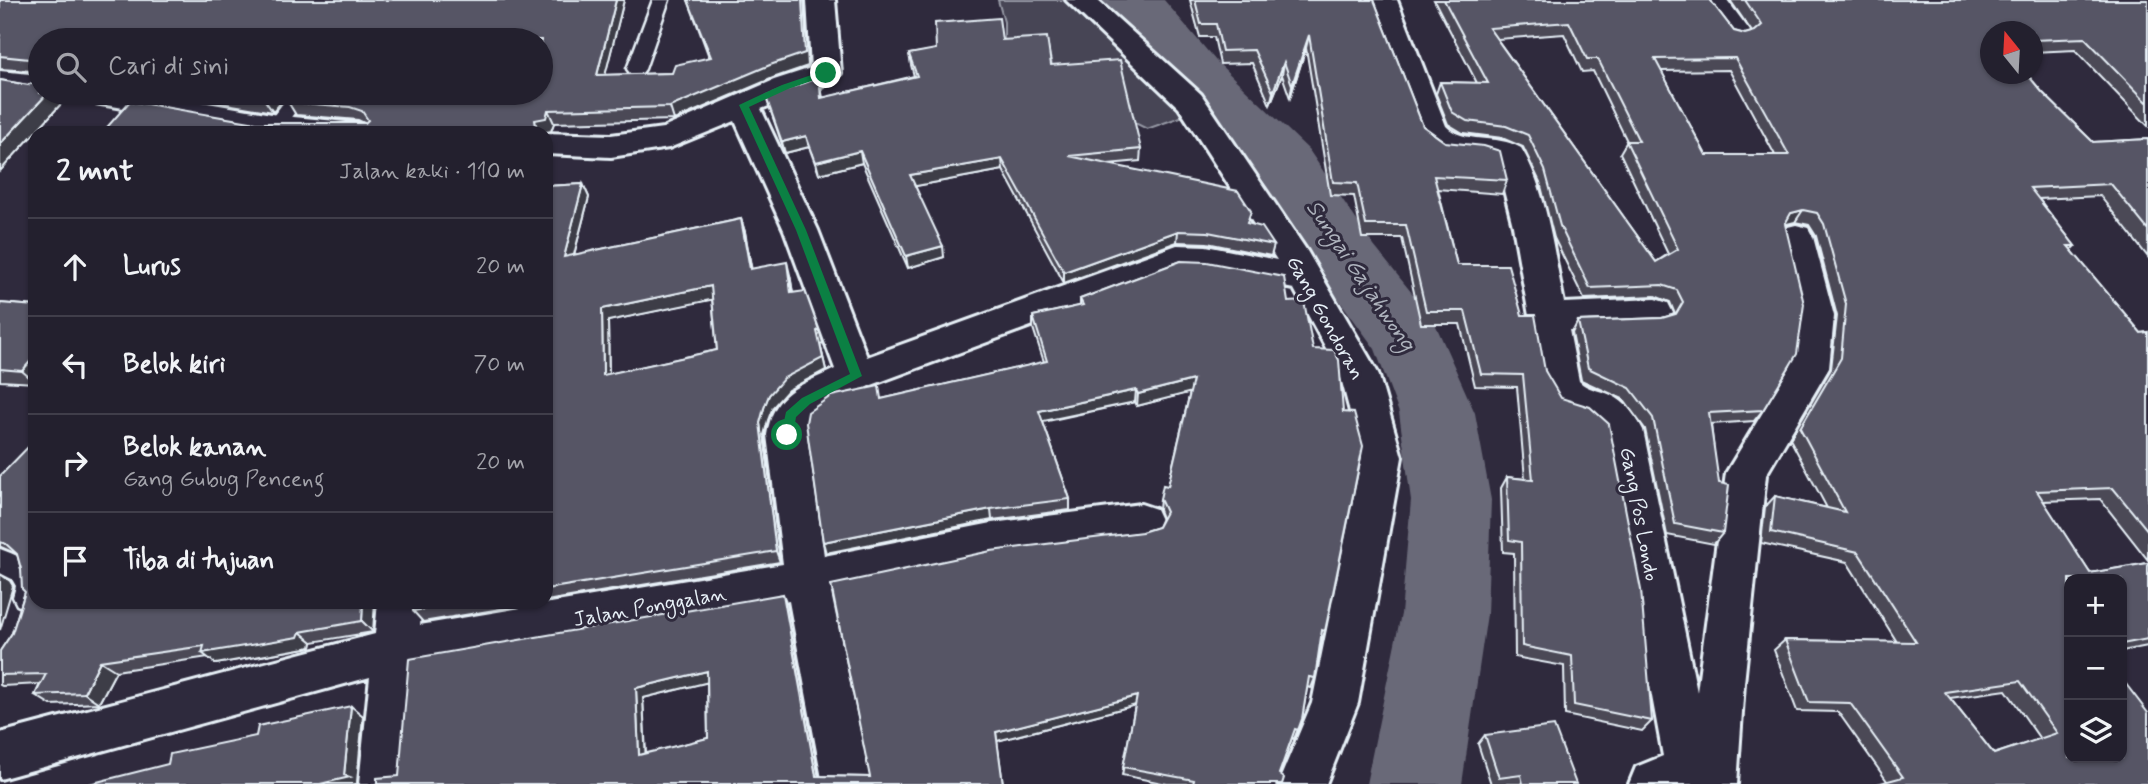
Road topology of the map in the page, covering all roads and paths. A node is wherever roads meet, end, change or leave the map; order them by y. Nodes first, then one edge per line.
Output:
1 (661, 0) edge
2 (821, 0) edge
3 (1080, 0) edge
4 (1382, 0) edge
5 (1712, 0) edge
6 (1738, 35) edge
7 (636, 69) dead end
8 (0, 80) edge
9 (28, 84) edge
10 (164, 105) edge
11 (290, 105) edge
12 (744, 105) junction
13 (276, 124) junction
14 (294, 126) edge
15 (553, 143) edge
16 (1796, 237) dead end
17 (1306, 279) junction
18 (1655, 313) dead end
19 (1547, 317) junction
20 (856, 376) junction
21 (1141, 522) dead end
22 (0, 560) edge
23 (806, 579) junction
24 (28, 583) edge
25 (28, 589) edge
26 (399, 609) edge
27 (20, 620) edge
28 (393, 650) junction
29 (0, 755) edge
30 (1688, 780) edge
31 (383, 784) edge
32 (847, 784) edge
33 (1302, 784) edge

1 - 7 lane
2 - 12 street
3 - 17 street, Gang Gondoran
4 - 19 street, Gang Pos Londo
5 - 6 street
8 - 9 street
10 - 13 street
11 - 13 lane
12 - 15 street
12 - 20 street
13 - 14 street
16 - 30 street
17 - 20 street
17 - 33 street, Gang Gondoran
18 - 19 street
19 - 30 street, Gang Pos Londo
20 - 23 street
21 - 23 street, Jalan Ponggalan
22 - 24 lane
23 - 28 street, Jalan Ponggalan
23 - 32 street
25 - 27 lane
26 - 28 street
28 - 29 street, Jalan Ponggalan
28 - 31 street

